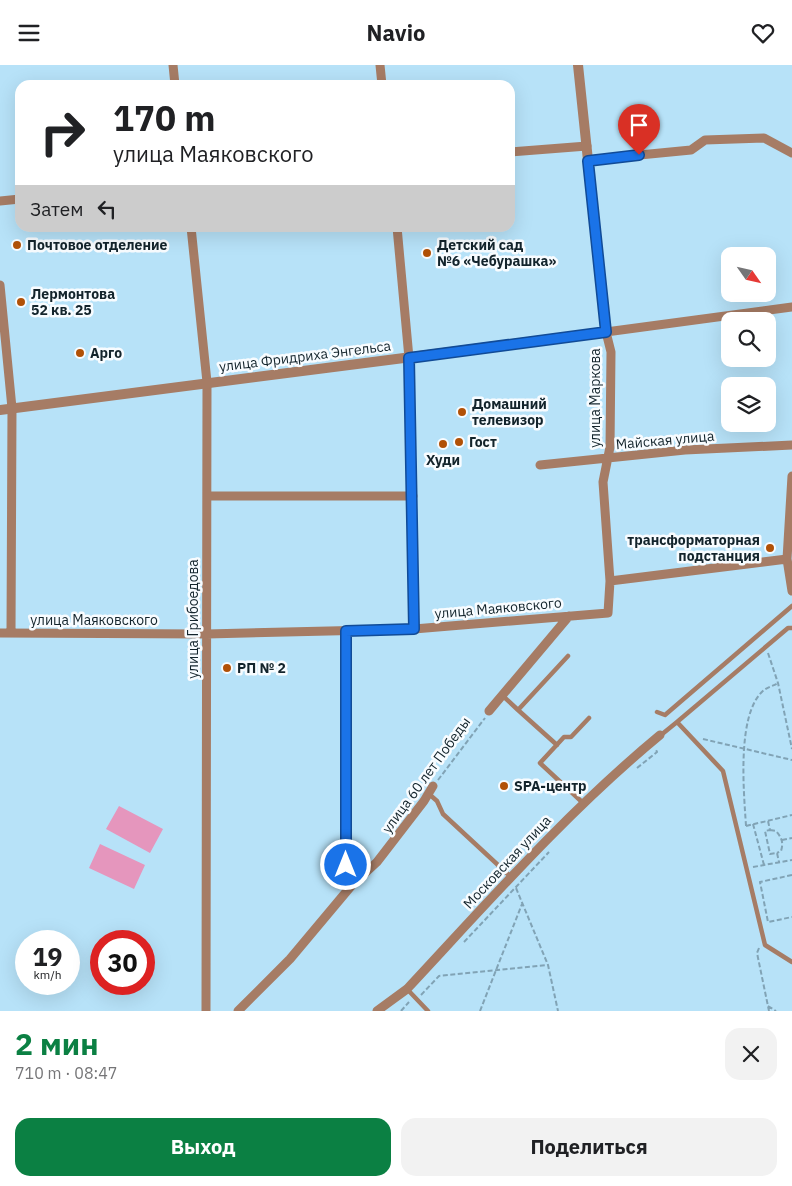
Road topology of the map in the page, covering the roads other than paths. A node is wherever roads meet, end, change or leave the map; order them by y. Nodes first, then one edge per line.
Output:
1 (172, 65) edge
2 (380, 65) edge
3 (578, 65) edge
4 (174, 80) edge
5 (382, 80) edge
6 (587, 146) junction
7 (515, 152) edge
8 (792, 153) edge
9 (588, 161) junction
10 (15, 200) edge
11 (0, 201) edge
12 (192, 232) edge
13 (397, 232) edge
14 (0, 285) edge
15 (792, 307) edge
16 (606, 332) junction
17 (409, 358) junction
18 (208, 382) junction
19 (12, 408) junction
20 (0, 409) edge
21 (792, 445) edge
22 (608, 459) junction
23 (540, 465) dead end
24 (792, 476) edge
25 (207, 496) junction
26 (413, 496) junction
27 (791, 512) edge
28 (787, 559) junction
29 (610, 581) junction
30 (792, 591) edge
31 (792, 606) edge
32 (608, 613) joint
33 (569, 616) junction
34 (792, 627) edge
35 (414, 629) junction
36 (346, 631) junction
37 (0, 633) edge
38 (11, 633) junction
39 (207, 635) junction
40 (568, 655) dead end
41 (502, 695) junction
42 (518, 710) junction
43 (489, 711) road end
44 (657, 712) dead end
45 (589, 718) dead end
46 (677, 722) junction
47 (660, 735) joint
48 (557, 745) junction
49 (431, 790) joint
50 (582, 802) junction
51 (511, 877) junction
52 (352, 885) junction
53 (792, 962) edge
54 (413, 995) junction
55 (206, 1011) edge
56 (238, 1011) edge
57 (377, 1011) edge
58 (428, 1011) edge

1 - 4 street
2 - 5 street
3 - 6 street, улица Маркова
6 - 7 street
6 - 9 street, улица Маркова
8 - 9 street
9 - 16 street, улица Маркова
10 - 11 street
12 - 18 street, улица Грибоедова
13 - 17 street
14 - 19 street
15 - 16 street, улица Фридриха Энгельса
16 - 17 street, улица Фридриха Энгельса
16 - 22 street, улица Маркова
17 - 18 street, улица Фридриха Энгельса
17 - 26 street
18 - 19 street, улица Фридриха Энгельса
18 - 25 street, улица Грибоедова
19 - 20 street, улица Фридриха Энгельса
19 - 38 street
21 - 22 street, Майская улица
22 - 23 street, Майская улица
22 - 29 street, улица Маркова
24 - 27 street
25 - 26 street
25 - 39 street, улица Грибоедова
26 - 35 street
27 - 28 street
28 - 29 street
28 - 30 street
29 - 32 street, улица Маркова
31 - 44 lane
32 - 33 street, улица Маяковского
33 - 35 street, улица Маяковского
33 - 41 street, улица 60 лет Победы
34 - 46 lane
35 - 36 street, улица Маяковского
36 - 39 street, улица Маяковского
36 - 52 street
37 - 38 street, улица Маяковского
38 - 39 street, улица Маяковского
39 - 55 street, улица Грибоедова
40 - 42 lane
41 - 42 lane
41 - 43 street, улица 60 лет Победы
42 - 48 lane
45 - 48 lane
46 - 47 lane
46 - 53 lane
47 - 50 street, Московская улица
48 - 50 lane
49 - 51 lane
49 - 52 street, улица 60 лет Победы
50 - 51 street, Московская улица
51 - 54 street, Московская улица
52 - 56 street, улица 60 лет Победы
54 - 57 street, Московская улица
54 - 58 lane

